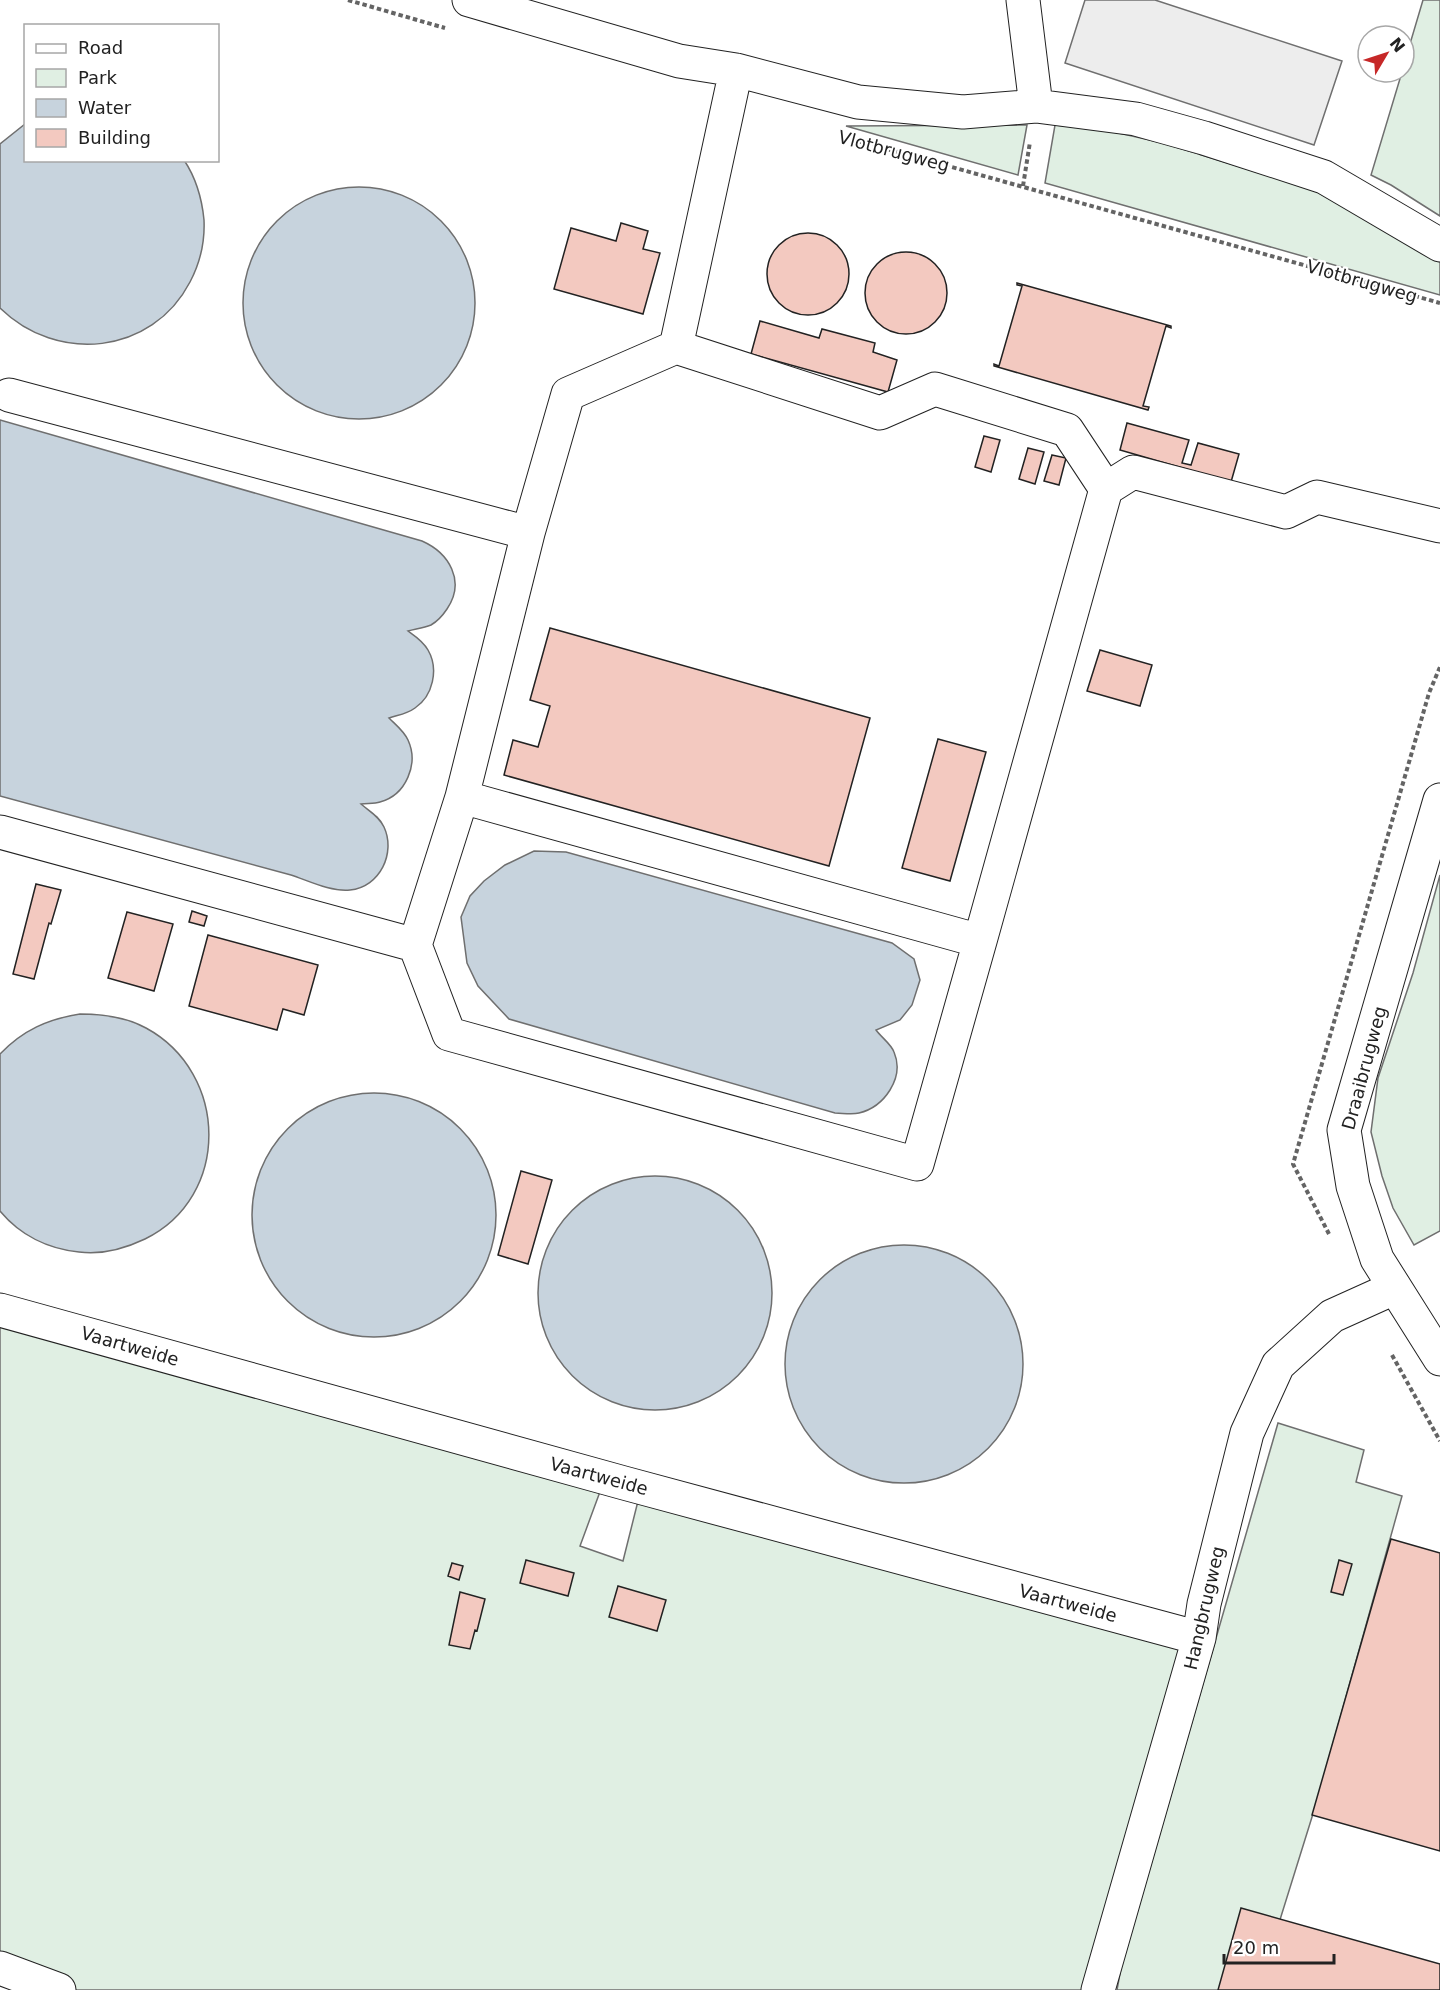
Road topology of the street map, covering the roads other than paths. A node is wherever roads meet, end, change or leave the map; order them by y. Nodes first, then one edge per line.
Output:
1 (469, 0) edge
2 (1023, 0) edge
3 (736, 70) junction
4 (1036, 106) junction
5 (1440, 245) edge
6 (676, 347) junction
7 (9, 394) dead end
8 (1106, 489) junction
9 (1440, 526) edge
10 (528, 533) junction
11 (462, 797) junction
12 (1440, 800) edge
13 (0, 832) edge
14 (980, 941) junction
15 (415, 945) junction
16 (1392, 1284) junction
17 (0, 1310) edge
18 (1440, 1359) edge
19 (1199, 1638) junction
20 (0, 1968) edge
21 (59, 1990) edge
22 (1098, 1990) edge

1 - 3 street, Vlotbrugweg
2 - 4 street
3 - 4 street, Vlotbrugweg
3 - 6 street
4 - 5 street, Vlotbrugweg
6 - 8 street
6 - 10 street
7 - 10 street
8 - 9 street
8 - 14 street
10 - 11 street
11 - 14 street
11 - 15 street
12 - 16 street, Draaibrugweg
13 - 15 street
14 - 15 street
16 - 18 street, Draaibrugweg
16 - 19 street, Hangbrugweg
17 - 19 street, Vaartweide
19 - 22 street, Hangbrugweg
20 - 21 street

